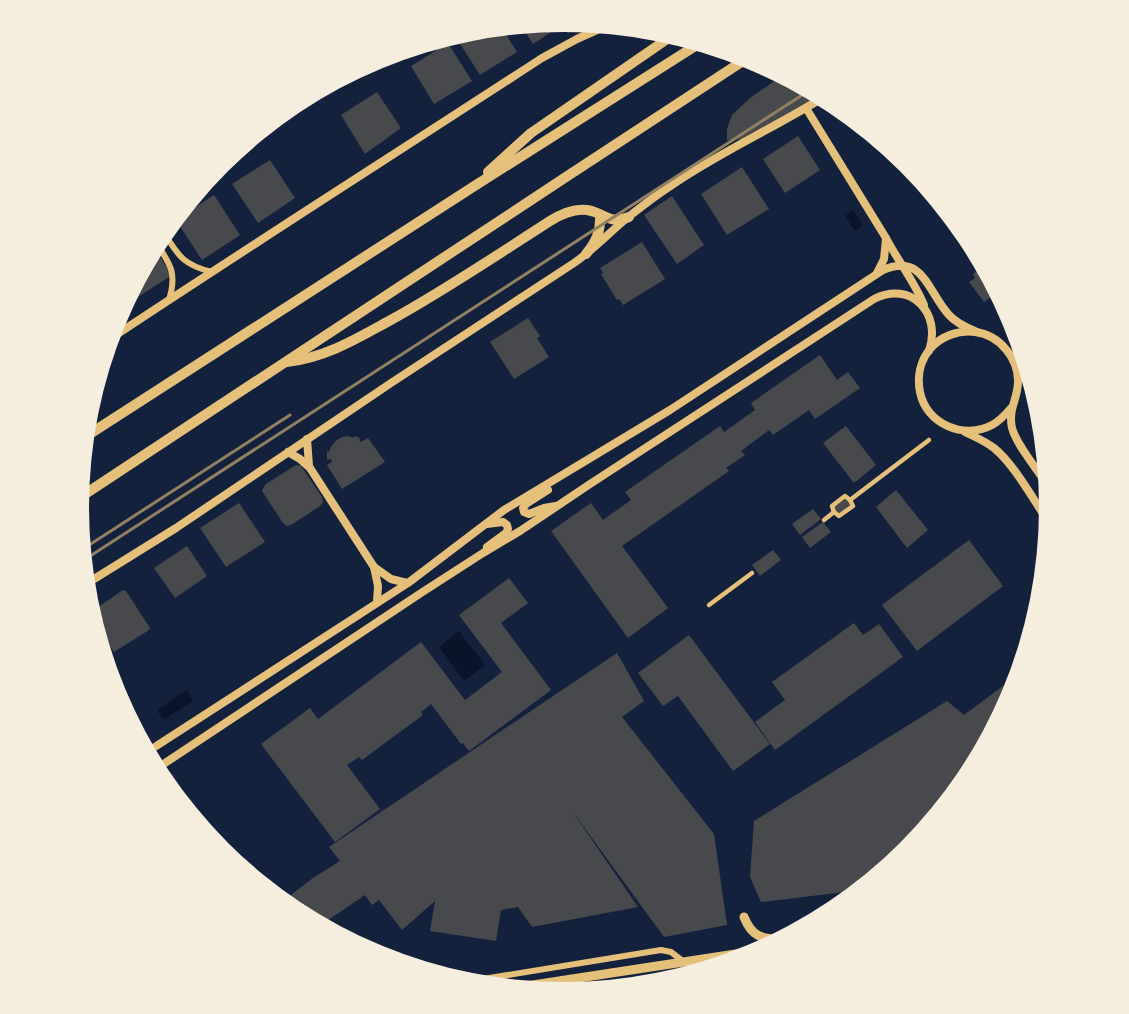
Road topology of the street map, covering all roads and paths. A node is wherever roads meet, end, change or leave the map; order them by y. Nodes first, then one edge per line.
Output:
1 (591, 33) edge
2 (662, 42) edge
3 (691, 49) edge
4 (737, 65) edge
5 (815, 103) edge
6 (806, 108) junction
7 (476, 184) junction
8 (600, 215) junction
9 (629, 217) junction
10 (886, 238) junction
11 (170, 242) edge
12 (163, 253) edge
13 (586, 254) junction
14 (902, 265) junction
15 (213, 273) junction
16 (876, 275) junction
17 (168, 300) junction
18 (925, 308) junction
19 (123, 330) edge
20 (977, 332) junction
21 (928, 351) junction
22 (1015, 355) edge
23 (1012, 357) junction
24 (284, 363) junction
25 (1012, 407) junction
26 (95, 430) edge
27 (964, 431) junction
28 (307, 439) junction
29 (929, 440) dead end
30 (288, 452) junction
31 (579, 465) junction
32 (310, 468) junction
33 (1039, 472) edge
34 (90, 491) edge
35 (850, 500) junction
36 (557, 507) junction
37 (1040, 509) edge
38 (834, 512) junction
39 (824, 520) dead end
40 (486, 524) junction
41 (483, 553) junction
42 (374, 567) junction
43 (752, 573) dead end
44 (95, 579) edge
45 (408, 583) junction
46 (377, 602) junction
47 (708, 605) dead end
48 (154, 747) edge
49 (164, 763) edge
50 (744, 917) dead end
51 (764, 938) edge
52 (708, 960) edge
53 (685, 962) junction
54 (496, 977) edge
55 (555, 982) edge

1 - 15 street
2 - 7 highway
3 - 7 highway
4 - 24 highway
5 - 6 street
6 - 9 street
6 - 10 street
7 - 26 highway
8 - 9 highway
8 - 13 highway
8 - 24 highway
9 - 13 street
10 - 14 street
10 - 16 street
11 - 15 street
12 - 17 street
13 - 28 street
14 - 16 street
14 - 18 street
14 - 20 street
15 - 17 street
16 - 31 street
17 - 19 street
18 - 21 street
18 - 36 street
20 - 21 street
20 - 23 street
21 - 27 street
22 - 23 street
23 - 25 street
24 - 34 highway
25 - 27 street
25 - 33 street
27 - 37 street
28 - 30 street
28 - 32 street
29 - 35 street
30 - 32 street
30 - 44 street
31 - 36 street
31 - 40 street
32 - 42 street
35 - 38 street
35 - 38 street
36 - 41 street
38 - 39 street
40 - 41 street
40 - 45 street
41 - 49 street
42 - 45 street
42 - 46 street
43 - 47 street
45 - 46 street
46 - 48 street
50 - 51 main road
52 - 53 main road
53 - 54 street
53 - 55 main road

